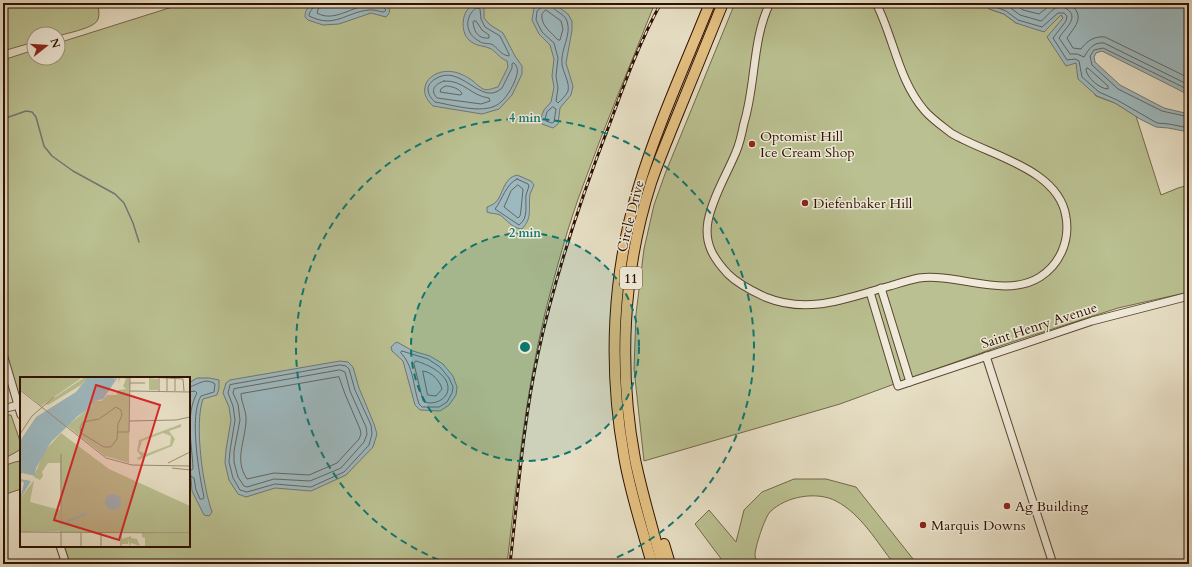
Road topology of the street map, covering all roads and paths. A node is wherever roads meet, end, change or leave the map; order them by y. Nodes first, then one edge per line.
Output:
1 (710, 3) edge
2 (723, 3) edge
3 (770, 3) edge
4 (876, 3) edge
5 (882, 288) junction
6 (870, 292) junction
7 (1189, 296) edge
8 (3, 354) edge
9 (986, 356) junction
10 (910, 382) junction
11 (18, 405) junction
12 (628, 407) junction
13 (3, 410) edge
14 (20, 412) edge
15 (60, 547) edge
16 (66, 564) edge
17 (652, 564) edge
18 (662, 564) edge
19 (670, 564) edge
20 (1053, 564) edge

1 - 17 highway, Circle Drive / 11
2 - 12 highway, Circle Drive / 11
3 - 6 street
4 - 5 street
5 - 6 street
5 - 10 street
6 - 10 street, Saint Henry Avenue
7 - 9 street, Saint Henry Avenue
8 - 11 street
9 - 10 street, Saint Henry Avenue
9 - 20 street
11 - 13 street
11 - 14 street
12 - 18 highway, Circle Drive / 11
12 - 19 highway
15 - 16 street

